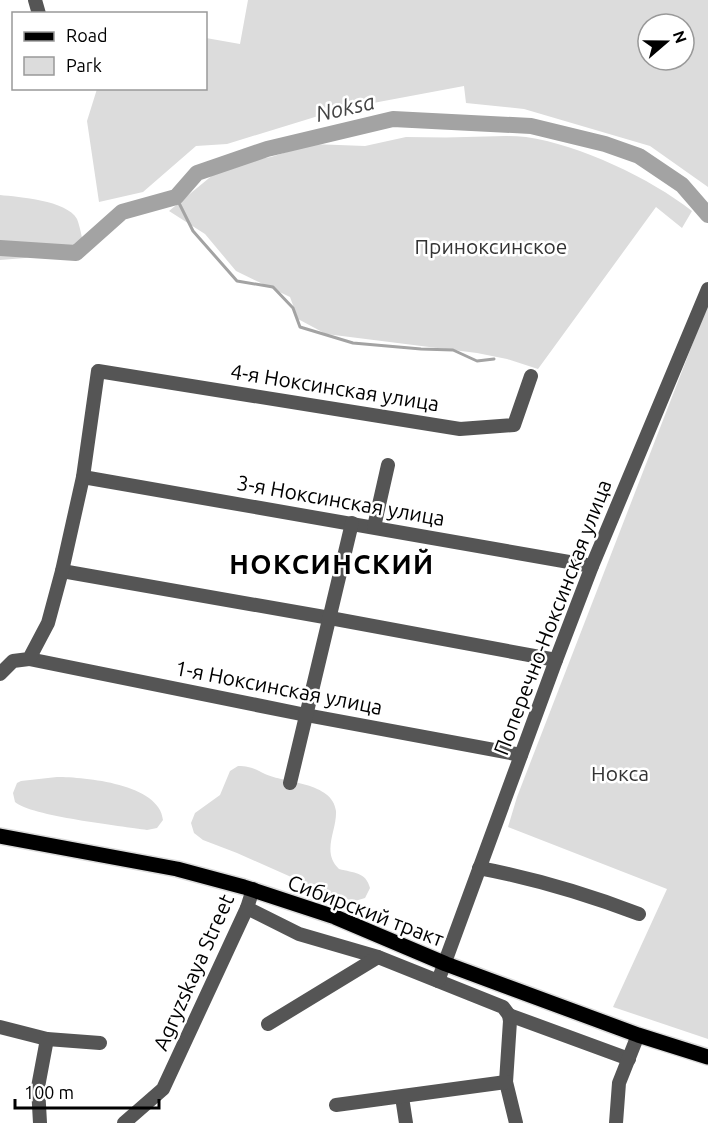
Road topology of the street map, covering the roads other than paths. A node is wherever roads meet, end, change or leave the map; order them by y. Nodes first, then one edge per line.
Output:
1 (708, 289) edge
2 (531, 376) dead end
3 (388, 465) dead end
4 (83, 477) junction
5 (352, 523) junction
6 (374, 527) junction
7 (592, 566) junction
8 (62, 571) junction
9 (330, 618) junction
10 (29, 659) junction
11 (556, 660) junction
12 (0, 674) edge
13 (306, 715) junction
14 (521, 755) junction
15 (290, 783) dead end
16 (0, 836) edge
17 (479, 868) junction
18 (253, 889) junction
19 (246, 908) junction
20 (639, 914) dead end
21 (378, 957) junction
22 (446, 964) junction
23 (438, 981) junction
24 (509, 1015) junction
25 (268, 1024) dead end
26 (0, 1027) edge
27 (638, 1035) junction
28 (47, 1039) junction
29 (100, 1043) dead end
30 (708, 1057) edge
31 (629, 1059) junction
32 (506, 1082) junction
33 (402, 1097) junction
34 (336, 1105) dead end
35 (40, 1123) edge
36 (124, 1123) edge
37 (406, 1123) edge
38 (516, 1123) edge
39 (616, 1123) edge

1 - 7 street, Поперечно-Ноксинская улица
2 - 4 street, 4-я Ноксинская улица
3 - 6 street
4 - 5 street, 3-я Ноксинская улица
4 - 8 street
5 - 6 street, 3-я Ноксинская улица
5 - 9 street
6 - 7 street, 3-я Ноксинская улица
7 - 11 street, Поперечно-Ноксинская улица
8 - 9 street
8 - 10 street
9 - 11 street
9 - 13 street
10 - 12 street
10 - 13 street, 1-я Ноксинская улица
11 - 14 street, Поперечно-Ноксинская улица
13 - 14 street, 1-я Ноксинская улица
13 - 15 street
14 - 17 street, Поперечно-Ноксинская улица
16 - 18 main road, Сибирский тракт
17 - 20 street
17 - 22 street, Поперечно-Ноксинская улица
18 - 19 street, Agryzskaya Street
18 - 22 main road, Сибирский тракт
19 - 21 street
19 - 36 street, Agryzskaya Street
21 - 23 street
21 - 25 street
22 - 23 street, Поперечно-Ноксинская улица
22 - 27 main road, Сибирский тракт
23 - 24 street
24 - 31 street
24 - 32 street
26 - 28 street
27 - 30 main road, Сибирский тракт
27 - 31 street
28 - 29 street
28 - 35 street
31 - 39 street
32 - 33 street
32 - 38 street
33 - 34 street
33 - 37 street

